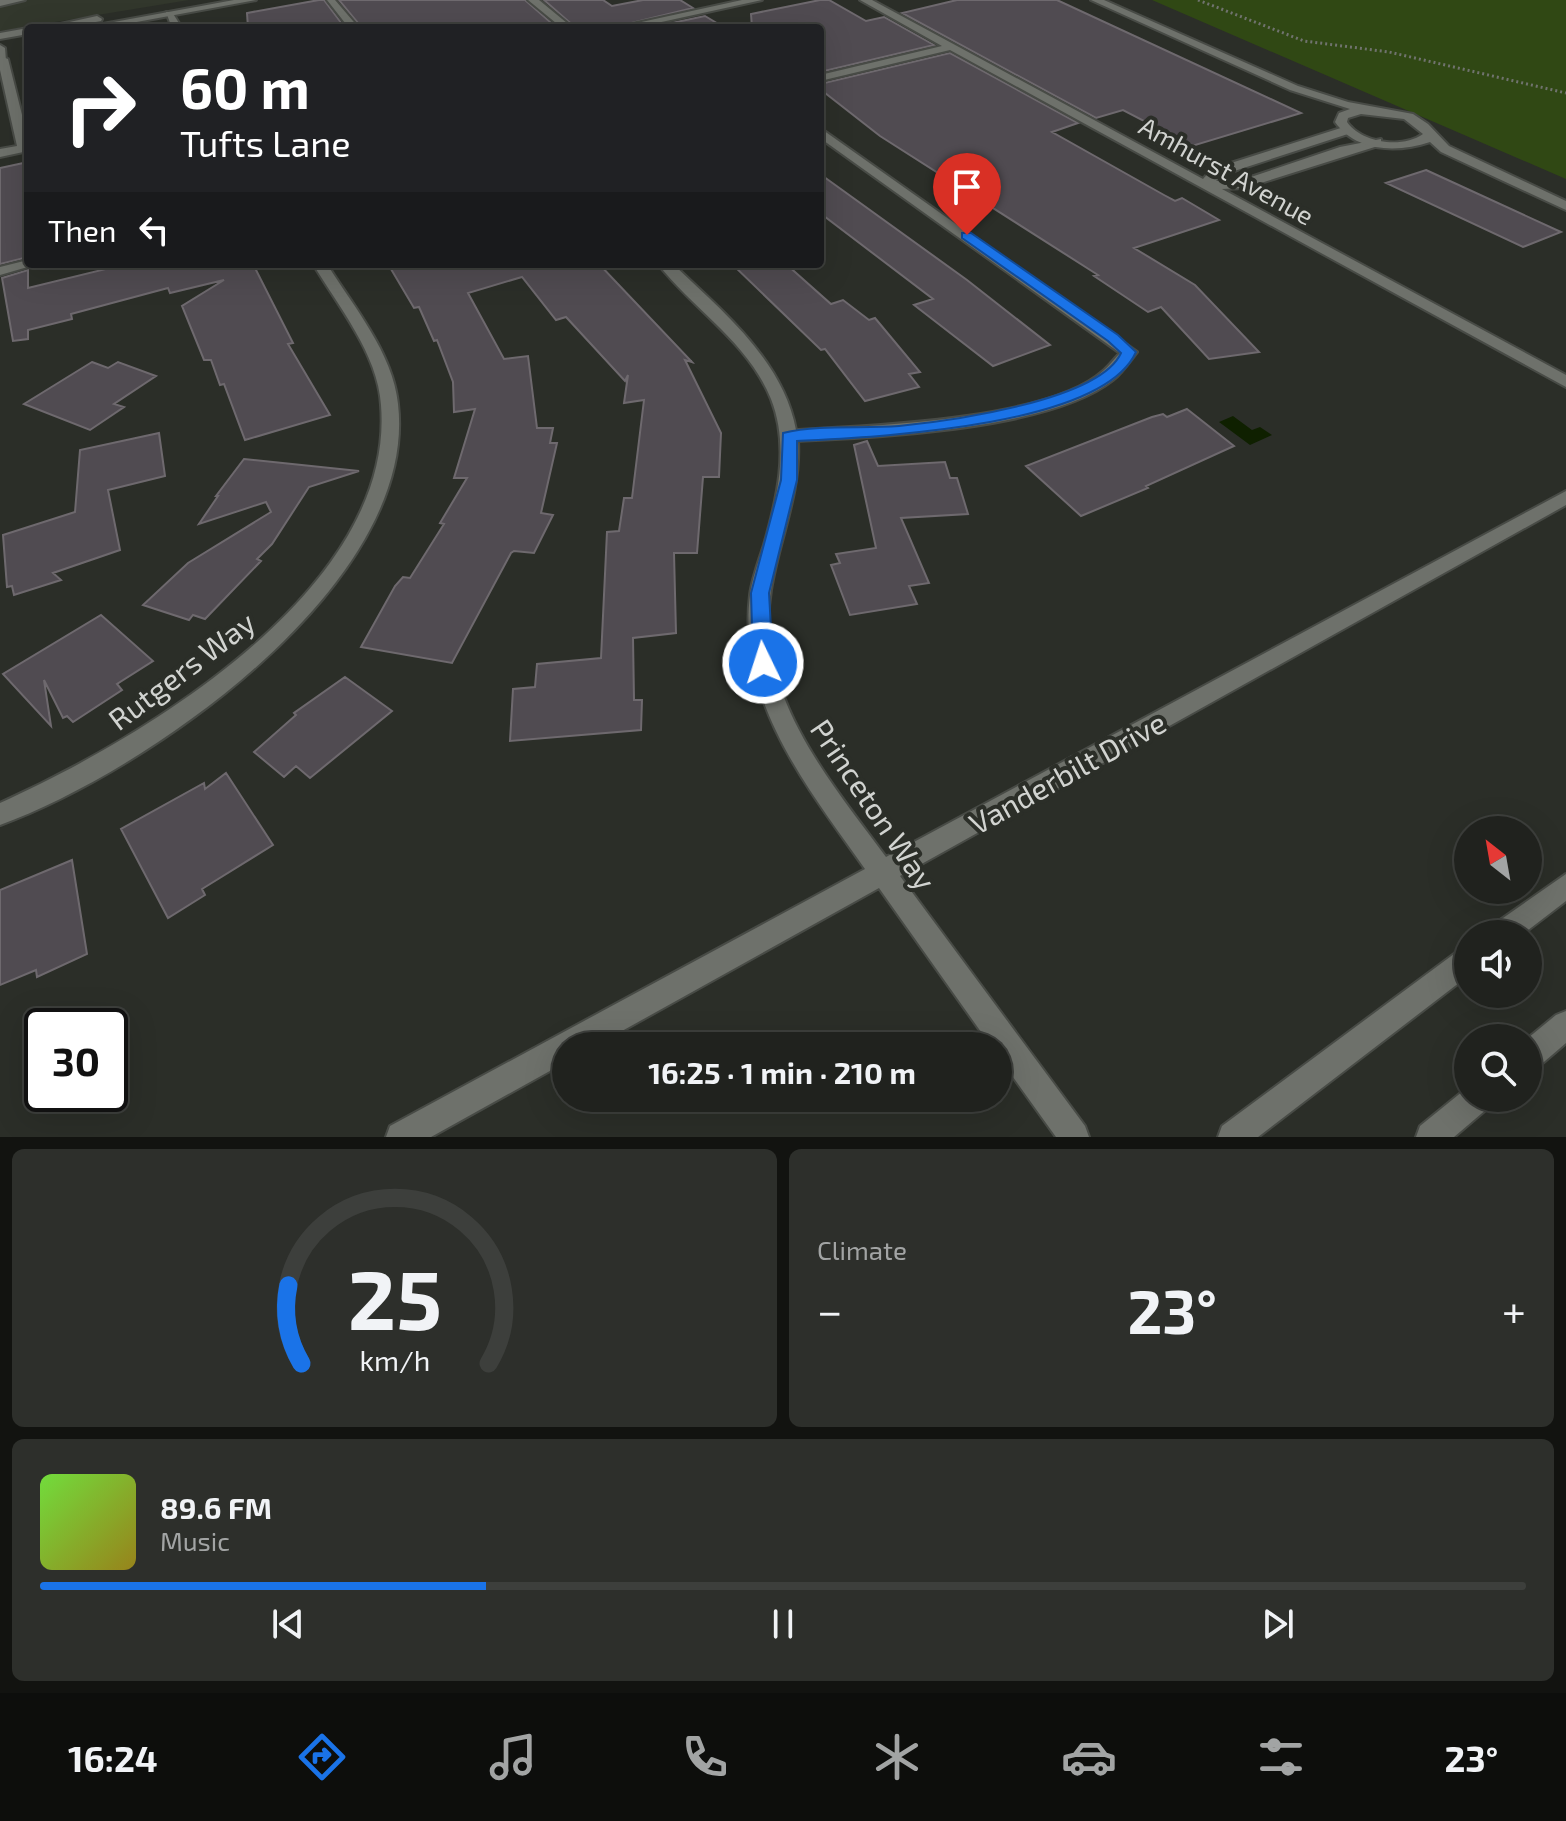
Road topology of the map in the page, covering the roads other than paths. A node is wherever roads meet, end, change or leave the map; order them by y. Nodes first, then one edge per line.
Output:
1 (21, 0) edge
2 (211, 0) edge
3 (251, 0) edge
4 (533, 0) edge
5 (705, 0) edge
6 (757, 0) edge
7 (865, 0) edge
8 (1096, 0) edge
9 (331, 1) edge
10 (0, 3) edge
11 (718, 8) junction
12 (169, 14) junction
13 (70, 24) edge
14 (110, 24) edge
15 (175, 24) edge
16 (351, 24) edge
17 (563, 24) edge
18 (639, 24) edge
19 (24, 32) edge
20 (0, 36) edge
21 (24, 40) edge
22 (951, 47) junction
23 (1, 50) edge
24 (824, 77) edge
25 (1294, 88) junction
26 (1372, 110) junction
27 (1344, 126) junction
28 (1429, 134) junction
29 (824, 135) edge
30 (24, 140) edge
31 (1377, 142) junction
32 (1392, 145) junction
33 (24, 148) edge
34 (0, 153) edge
35 (1496, 176) junction
36 (1205, 185) junction
37 (1566, 206) edge
38 (24, 266) edge
39 (322, 268) edge
40 (669, 268) edge
41 (0, 271) edge
42 (1566, 382) edge
43 (788, 436) junction
44 (1566, 497) edge
45 (0, 814) edge
46 (883, 873) junction
47 (1566, 886) edge
48 (1521, 920) edge
49 (1454, 971) edge
50 (1566, 1025) edge
51 (592, 1032) edge
52 (1542, 1045) edge
53 (552, 1054) edge
54 (1461, 1112) edge
55 (401, 1137) edge
56 (1074, 1137) edge
57 (1233, 1137) edge
58 (1431, 1137) edge

1 - 10 lane
2 - 13 street
3 - 12 street
4 - 17 street
5 - 11 street
6 - 11 street
7 - 22 street, Amhurst Avenue
8 - 25 street
9 - 16 street
11 - 18 street
12 - 14 street
12 - 15 lane
19 - 20 street
21 - 23 street
22 - 24 street
22 - 36 street, Amhurst Avenue
23 - 30 street
25 - 26 street
25 - 27 street
26 - 27 street
26 - 28 street
27 - 31 street
27 - 36 street
28 - 32 street
28 - 35 street
29 - 43 street
31 - 32 street
31 - 36 street
32 - 35 street
33 - 34 street
35 - 37 street
36 - 42 street, Amhurst Avenue
38 - 41 street
39 - 45 street, Rutgers Way
40 - 43 street, Princeton Way
43 - 46 street, Princeton Way
44 - 46 street, Vanderbilt Drive
46 - 51 street, Vanderbilt Drive
46 - 56 street, Princeton Way
47 - 48 street
49 - 57 street
50 - 52 street
53 - 55 street, Vanderbilt Drive
54 - 58 street

